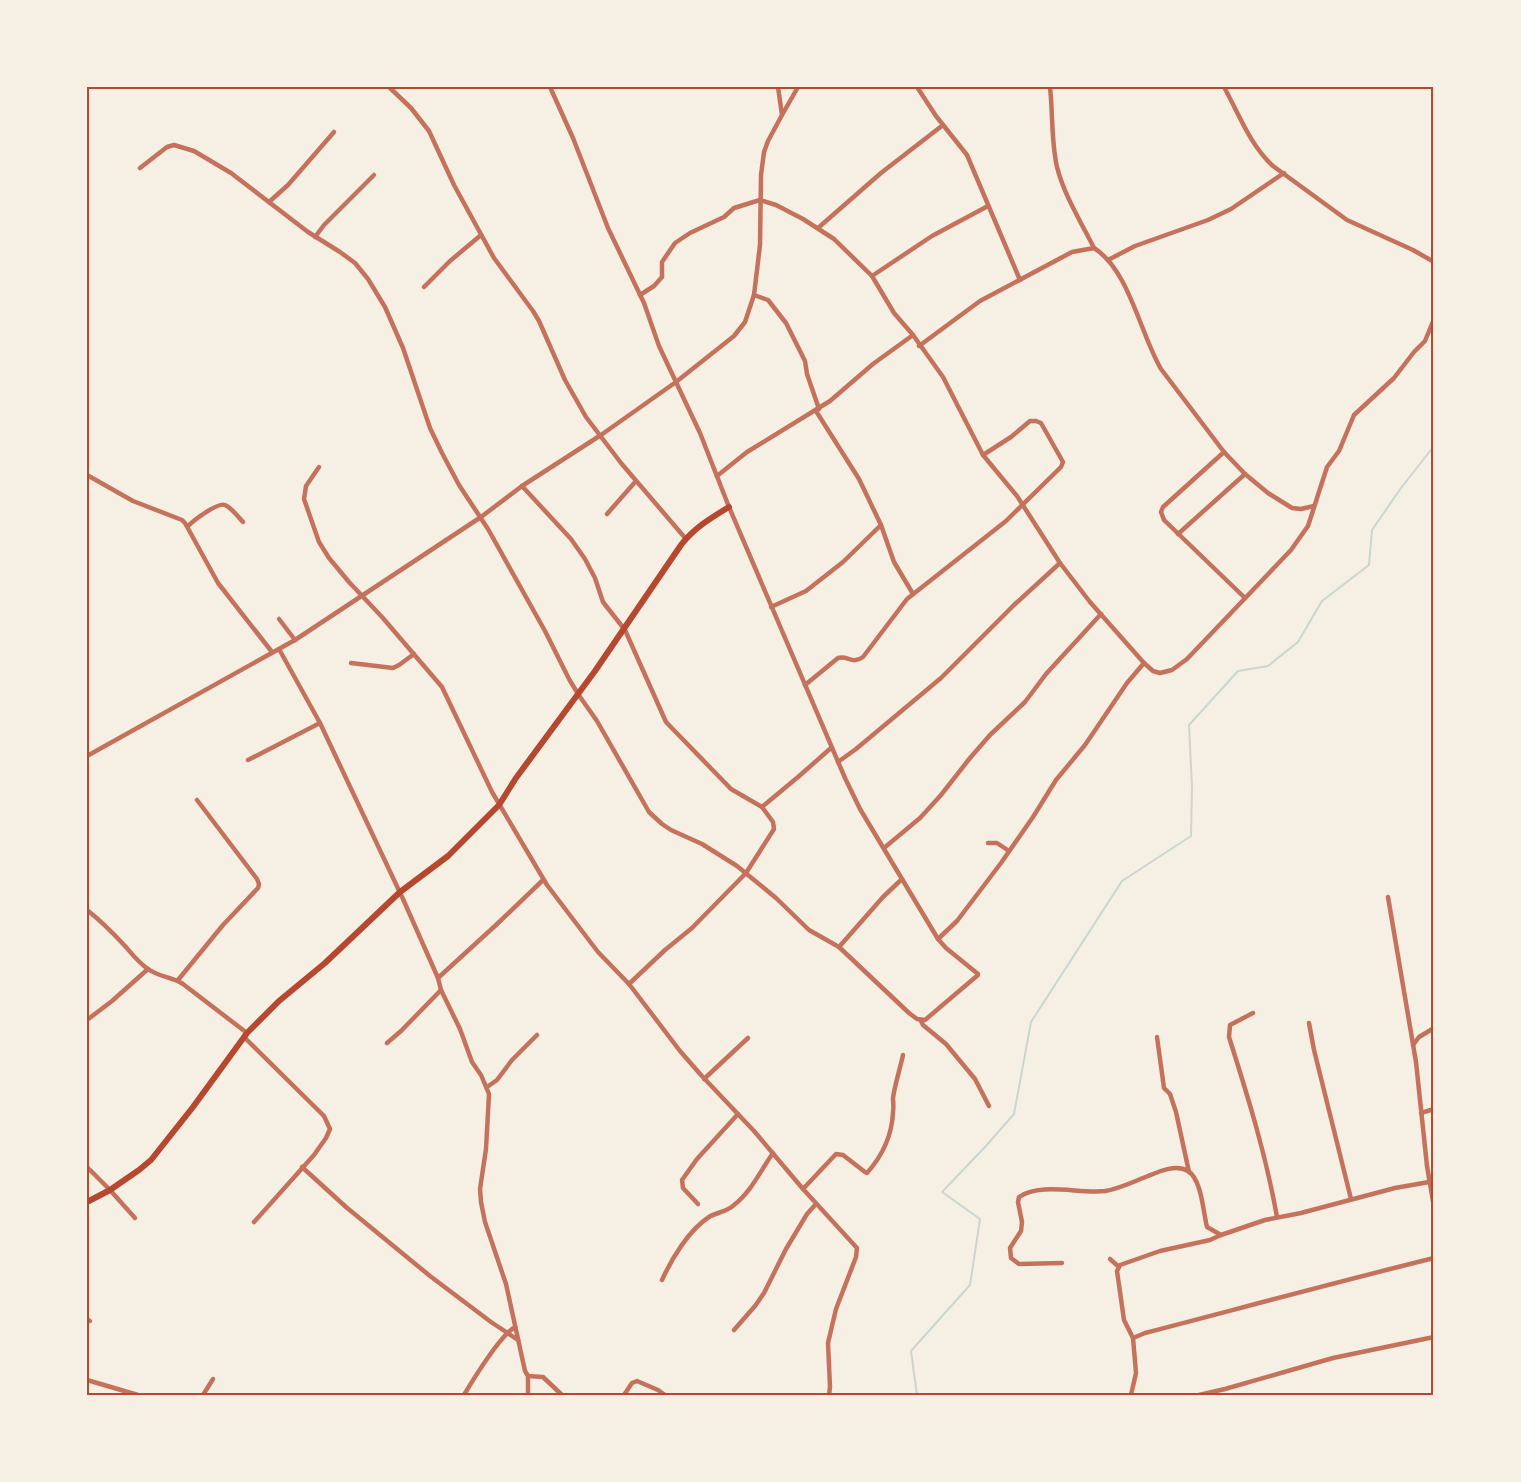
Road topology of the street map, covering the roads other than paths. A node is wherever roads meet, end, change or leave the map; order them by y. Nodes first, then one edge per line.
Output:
1 (389, 87) edge
2 (550, 87) edge
3 (778, 87) edge
4 (798, 87) edge
5 (917, 87) edge
6 (1050, 87) edge
7 (1224, 87) edge
8 (782, 114) junction
9 (943, 125) junction
10 (334, 132) dead end
11 (141, 168) dead end
12 (1284, 173) junction
13 (374, 175) dead end
14 (760, 200) junction
15 (269, 202) junction
16 (988, 206) junction
17 (818, 228) junction
18 (481, 235) junction
19 (315, 237) junction
20 (1094, 248) junction
21 (1108, 260) junction
22 (1434, 262) edge
23 (872, 276) junction
24 (1020, 280) junction
25 (424, 287) dead end
26 (640, 295) junction
27 (754, 295) junction
28 (1434, 319) edge
29 (913, 335) junction
30 (919, 346) junction
31 (676, 382) junction
32 (817, 410) junction
33 (601, 435) junction
34 (1224, 452) junction
35 (983, 455) junction
36 (319, 467) dead end
37 (1245, 474) junction
38 (87, 475) edge
39 (717, 476) junction
40 (636, 481) junction
41 (522, 486) junction
42 (1022, 504) junction
43 (1314, 506) junction
44 (729, 507) junction
45 (607, 514) dead end
46 (481, 517) junction
47 (243, 522) dead end
48 (881, 525) junction
49 (188, 526) junction
50 (1178, 534) junction
51 (686, 539) junction
52 (1060, 563) junction
53 (913, 594) junction
54 (362, 595) junction
55 (1245, 598) junction
56 (771, 606) junction
57 (1101, 614) junction
58 (279, 619) dead end
59 (624, 627) junction
60 (295, 640) junction
61 (279, 649) junction
62 (272, 652) junction
63 (414, 654) junction
64 (351, 663) dead end
65 (1144, 663) junction
66 (805, 685) junction
67 (578, 694) junction
68 (320, 723) junction
69 (831, 748) junction
70 (87, 756) edge
71 (248, 760) dead end
72 (838, 762) junction
73 (197, 800) dead end
74 (499, 805) junction
75 (762, 807) junction
76 (988, 843) dead end
77 (884, 848) junction
78 (1009, 851) junction
79 (746, 873) junction
80 (902, 879) junction
81 (543, 880) junction
82 (400, 892) junction
83 (1388, 897) dead end
84 (87, 910) edge
85 (938, 939) junction
86 (839, 946) junction
87 (148, 969) junction
88 (438, 978) junction
89 (178, 980) junction
90 (628, 984) junction
91 (441, 990) junction
92 (1253, 1012) dead end
93 (87, 1020) edge
94 (921, 1021) junction
95 (1309, 1023) dead end
96 (1434, 1028) edge
97 (246, 1035) junction
98 (537, 1035) dead end
99 (1157, 1037) dead end
100 (748, 1038) dead end
101 (387, 1043) dead end
102 (1413, 1045) junction
103 (903, 1055) dead end
104 (704, 1079) junction
105 (487, 1087) junction
106 (989, 1106) dead end
107 (1434, 1109) edge
108 (1421, 1113) junction
109 (738, 1114) junction
110 (772, 1153) junction
111 (87, 1167) edge
112 (302, 1167) junction
113 (1189, 1172) junction
114 (1429, 1182) junction
115 (803, 1189) junction
116 (110, 1190) junction
117 (1433, 1193) edge
118 (1352, 1199) junction
119 (87, 1202) edge
120 (698, 1204) dead end
121 (816, 1204) junction
122 (1434, 1207) edge
123 (1277, 1217) junction
124 (135, 1218) dead end
125 (254, 1222) dead end
126 (1221, 1235) junction
127 (1434, 1258) edge
128 (1110, 1259) dead end
129 (1062, 1263) dead end
130 (1119, 1267) junction
131 (662, 1280) dead end
132 (515, 1327) junction
133 (734, 1330) dead end
134 (507, 1333) junction
135 (1434, 1337) edge
136 (1132, 1338) junction
137 (518, 1340) junction
138 (528, 1376) junction
139 (213, 1379) dead end
140 (87, 1380) edge
141 (122, 1393) edge
142 (138, 1395) edge
143 (203, 1395) edge
144 (464, 1395) edge
145 (528, 1395) edge
146 (562, 1395) edge
147 (624, 1395) edge
148 (665, 1395) edge
149 (829, 1395) edge
150 (1131, 1395) edge
151 (1198, 1395) edge

1 - 18 street
2 - 26 street
3 - 8 street
4 - 8 street
5 - 9 street
6 - 20 street
7 - 12 street
8 - 14 street
9 - 16 street
9 - 17 street
10 - 15 street
11 - 15 street
12 - 21 street
12 - 22 street
13 - 19 street
14 - 17 street
14 - 26 street
14 - 27 street
15 - 19 street
16 - 23 street
16 - 24 street
17 - 23 street
18 - 25 street
18 - 33 street
19 - 46 street
20 - 21 street
20 - 24 street
21 - 34 street
23 - 29 street
24 - 30 street
26 - 31 street
27 - 31 street
27 - 32 street
28 - 43 street
29 - 30 street
29 - 32 street
30 - 35 street
31 - 33 street
31 - 39 street
32 - 39 street
32 - 48 street
33 - 40 street
33 - 41 street
34 - 37 street
34 - 50 street
35 - 42 street
35 - 42 street
36 - 54 street
37 - 43 street
37 - 50 street
38 - 49 street
39 - 44 street
40 - 45 street
40 - 51 street
41 - 46 street
41 - 59 street
42 - 52 street
42 - 53 street
43 - 55 street
44 - 51 main road
44 - 56 street
46 - 54 street
46 - 67 street
47 - 49 street
48 - 53 street
48 - 56 street
49 - 62 street
50 - 55 street
51 - 59 main road
52 - 57 street
52 - 72 street
53 - 66 street
54 - 60 street
54 - 63 street
55 - 65 street
56 - 66 street
57 - 65 street
57 - 77 street
58 - 60 street
59 - 67 main road
59 - 75 street
60 - 61 street
61 - 62 street
61 - 68 street
62 - 70 street
63 - 64 street
63 - 74 street
65 - 78 street
66 - 69 street
67 - 74 main road
67 - 79 street
68 - 71 street
68 - 82 street
69 - 72 street
69 - 75 street
72 - 77 street
73 - 89 street
74 - 81 street
74 - 82 main road
75 - 79 street
76 - 78 street
77 - 80 street
78 - 85 street
79 - 86 street
79 - 90 street
80 - 85 street
80 - 86 street
81 - 88 street
81 - 90 street
82 - 88 street
82 - 97 main road
83 - 102 street
84 - 87 street
85 - 94 street
86 - 94 street
87 - 89 street
87 - 93 street
88 - 91 street
89 - 97 street
90 - 104 street
91 - 101 street
91 - 105 street
92 - 123 street
94 - 106 street
95 - 118 street
96 - 102 street
97 - 112 street
97 - 116 main road
98 - 105 street
99 - 113 street
100 - 104 street
102 - 108 street
103 - 115 street
104 - 109 street
105 - 132 street
107 - 108 street
108 - 114 street
109 - 110 street
109 - 120 street
110 - 115 street
110 - 131 street
111 - 116 street
112 - 125 street
112 - 134 street
113 - 126 street
113 - 129 street
114 - 117 street
114 - 118 street
115 - 121 street
116 - 119 main road
116 - 124 street
117 - 122 street
118 - 123 street
121 - 133 street
121 - 149 street
123 - 126 street
126 - 130 street
127 - 136 street
128 - 130 street
130 - 136 street
132 - 134 street
132 - 137 street
134 - 137 street
134 - 144 street
135 - 151 street
136 - 150 street
137 - 138 street
138 - 145 street
138 - 146 street
139 - 143 street
140 - 141 street
141 - 142 street
147 - 148 street

